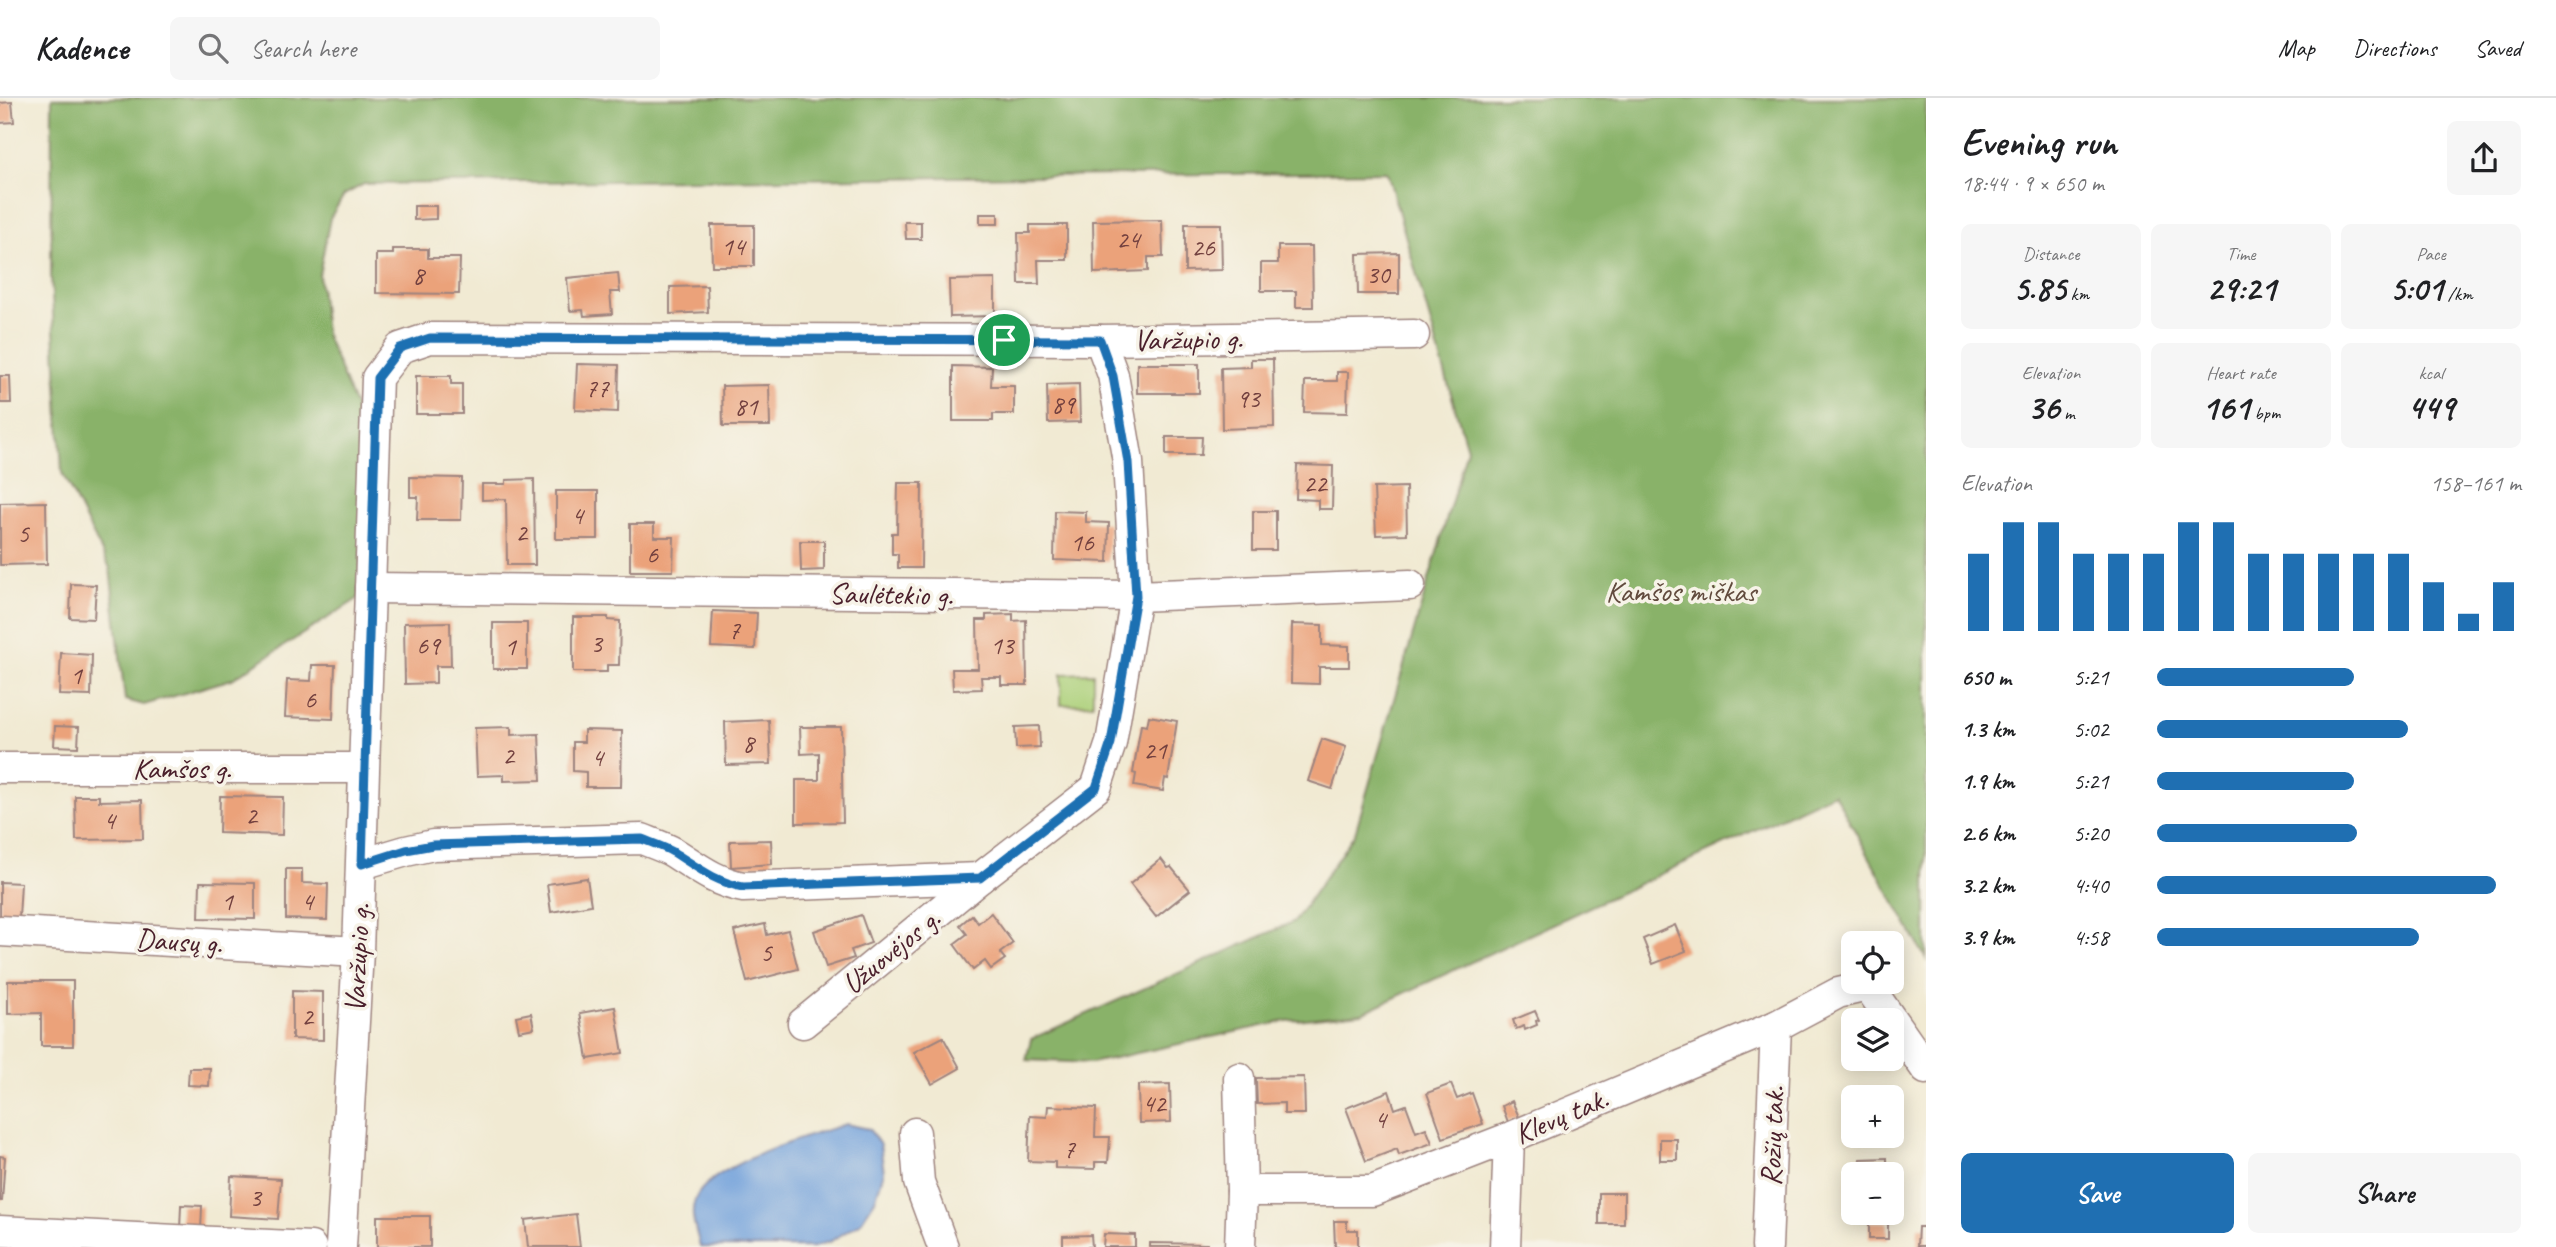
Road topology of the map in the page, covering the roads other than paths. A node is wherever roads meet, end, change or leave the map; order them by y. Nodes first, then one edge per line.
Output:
1 (1414, 335) dead end
2 (1100, 340) junction
3 (1410, 585) dead end
4 (370, 587) junction
5 (1136, 596) junction
6 (0, 768) edge
7 (363, 768) junction
8 (362, 864) junction
9 (980, 878) junction
10 (0, 931) edge
11 (358, 952) junction
12 (803, 1023) dead end
13 (1776, 1026) junction
14 (1926, 1069) edge
15 (1239, 1078) dead end
16 (915, 1133) dead end
17 (1509, 1138) junction
18 (1242, 1191) junction
19 (0, 1231) edge
20 (312, 1247) edge
21 (341, 1247) edge
22 (943, 1247) edge
23 (1240, 1247) edge
24 (1505, 1247) edge
25 (1768, 1247) edge

1 - 2 street, Varžupio g.
2 - 4 street, Varžupio g.
2 - 5 street, Užuovėjos g.
3 - 5 street, Saulėtekio g.
4 - 5 street, Saulėtekio g.
4 - 7 street, Varžupio g.
5 - 9 street, Užuovėjos g.
6 - 7 street, Kamšos g.
7 - 8 street, Varžupio g.
8 - 9 street, Užuovėjos g.
8 - 11 street, Varžupio g.
9 - 12 street, Užuovėjos g.
10 - 11 street, Dausų g.
11 - 21 street, Varžupio g.
13 - 14 street, Klevų tak.
13 - 17 street, Klevų tak.
13 - 25 street, Rožių tak.
15 - 18 street
16 - 22 street
17 - 18 street, Klevų tak.
17 - 24 street
18 - 23 street
19 - 20 street

